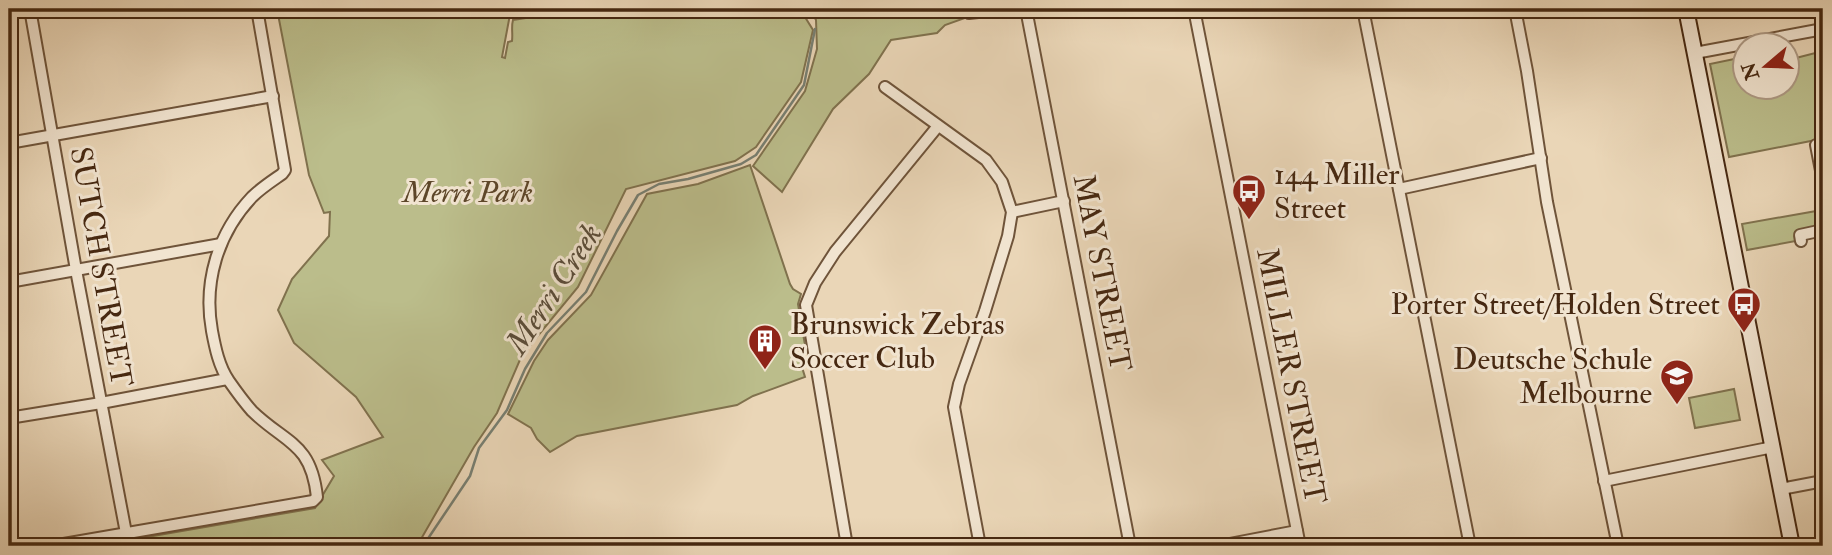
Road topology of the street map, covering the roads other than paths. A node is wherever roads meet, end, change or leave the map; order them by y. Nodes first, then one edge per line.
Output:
1 (30, 9) edge
2 (257, 9) edge
3 (1006, 9) edge
4 (1026, 9) edge
5 (1194, 9) edge
6 (1363, 9) edge
7 (1515, 9) edge
8 (1686, 9) edge
9 (969, 13) dead end
10 (1823, 29) edge
11 (1695, 53) junction
12 (885, 87) dead end
13 (273, 96) junction
14 (938, 126) junction
15 (53, 135) junction
16 (9, 143) edge
17 (1816, 145) dead end
18 (1541, 158) junction
19 (1823, 181) edge
20 (1399, 189) junction
21 (1064, 201) junction
22 (1012, 212) junction
23 (1823, 230) edge
24 (1801, 241) dead end
25 (221, 244) junction
26 (76, 270) junction
27 (9, 282) edge
28 (227, 379) junction
29 (101, 403) junction
30 (9, 418) edge
31 (1773, 447) junction
32 (1604, 481) junction
33 (1823, 481) edge
34 (1781, 489) junction
35 (1297, 531) junction
36 (125, 533) junction
37 (52, 546) edge
38 (847, 546) edge
39 (980, 546) edge
40 (1130, 546) edge
41 (1219, 546) edge
42 (1300, 546) edge
43 (1470, 546) edge
44 (1618, 546) edge
45 (1792, 546) edge

1 - 15 street, SUTCH STREET
2 - 13 street
3 - 9 street
4 - 21 street, MAY STREET
5 - 35 street, MILLER STREET
6 - 20 street
7 - 18 street
8 - 11 main road
10 - 11 street
11 - 31 main road
12 - 14 street
13 - 15 street
13 - 25 street
14 - 22 street
14 - 38 street
15 - 16 street
15 - 26 street, SUTCH STREET
17 - 19 street
18 - 20 street
18 - 32 street
20 - 43 street
21 - 22 street
21 - 40 street, MAY STREET
22 - 39 street
23 - 24 street
25 - 26 street
25 - 28 street
26 - 27 street
26 - 29 street, SUTCH STREET
28 - 29 street
28 - 36 street
29 - 30 street
29 - 36 street, SUTCH STREET
31 - 32 street
31 - 34 main road
32 - 44 street
33 - 34 street
34 - 45 main road
35 - 41 street
35 - 42 street, MILLER STREET
36 - 37 street

